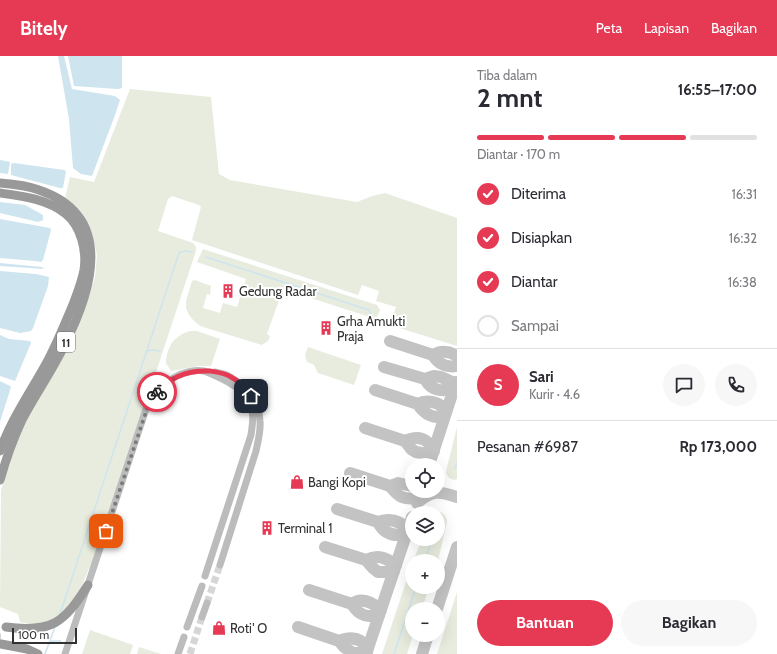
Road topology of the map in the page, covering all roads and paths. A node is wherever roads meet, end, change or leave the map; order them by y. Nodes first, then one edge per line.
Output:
1 (0, 183) edge
2 (0, 193) edge
3 (60, 205) junction
4 (205, 371) junction
5 (0, 451) edge
6 (256, 451) junction
7 (242, 465) junction
8 (0, 480) edge
9 (220, 566) tunnel mouth
10 (205, 576) dead end
11 (88, 585) junction
12 (202, 586) dead end
13 (207, 604) tunnel mouth
14 (202, 617) tunnel mouth
15 (6, 627) dead end
16 (187, 627) dead end
17 (184, 637) dead end
18 (1, 641) edge
19 (38, 654) edge
20 (66, 654) edge
21 (178, 654) edge

1 - 3 highway, 11
2 - 3 highway, 11
3 - 5 highway, 11
3 - 8 highway, 11
4 - 6 street
4 - 7 street
4 - 11 street
6 - 7 street
6 - 9 street
7 - 10 street
11 - 15 highway
11 - 20 street
12 - 16 street
13 - 14 street
17 - 21 street
18 - 19 highway

